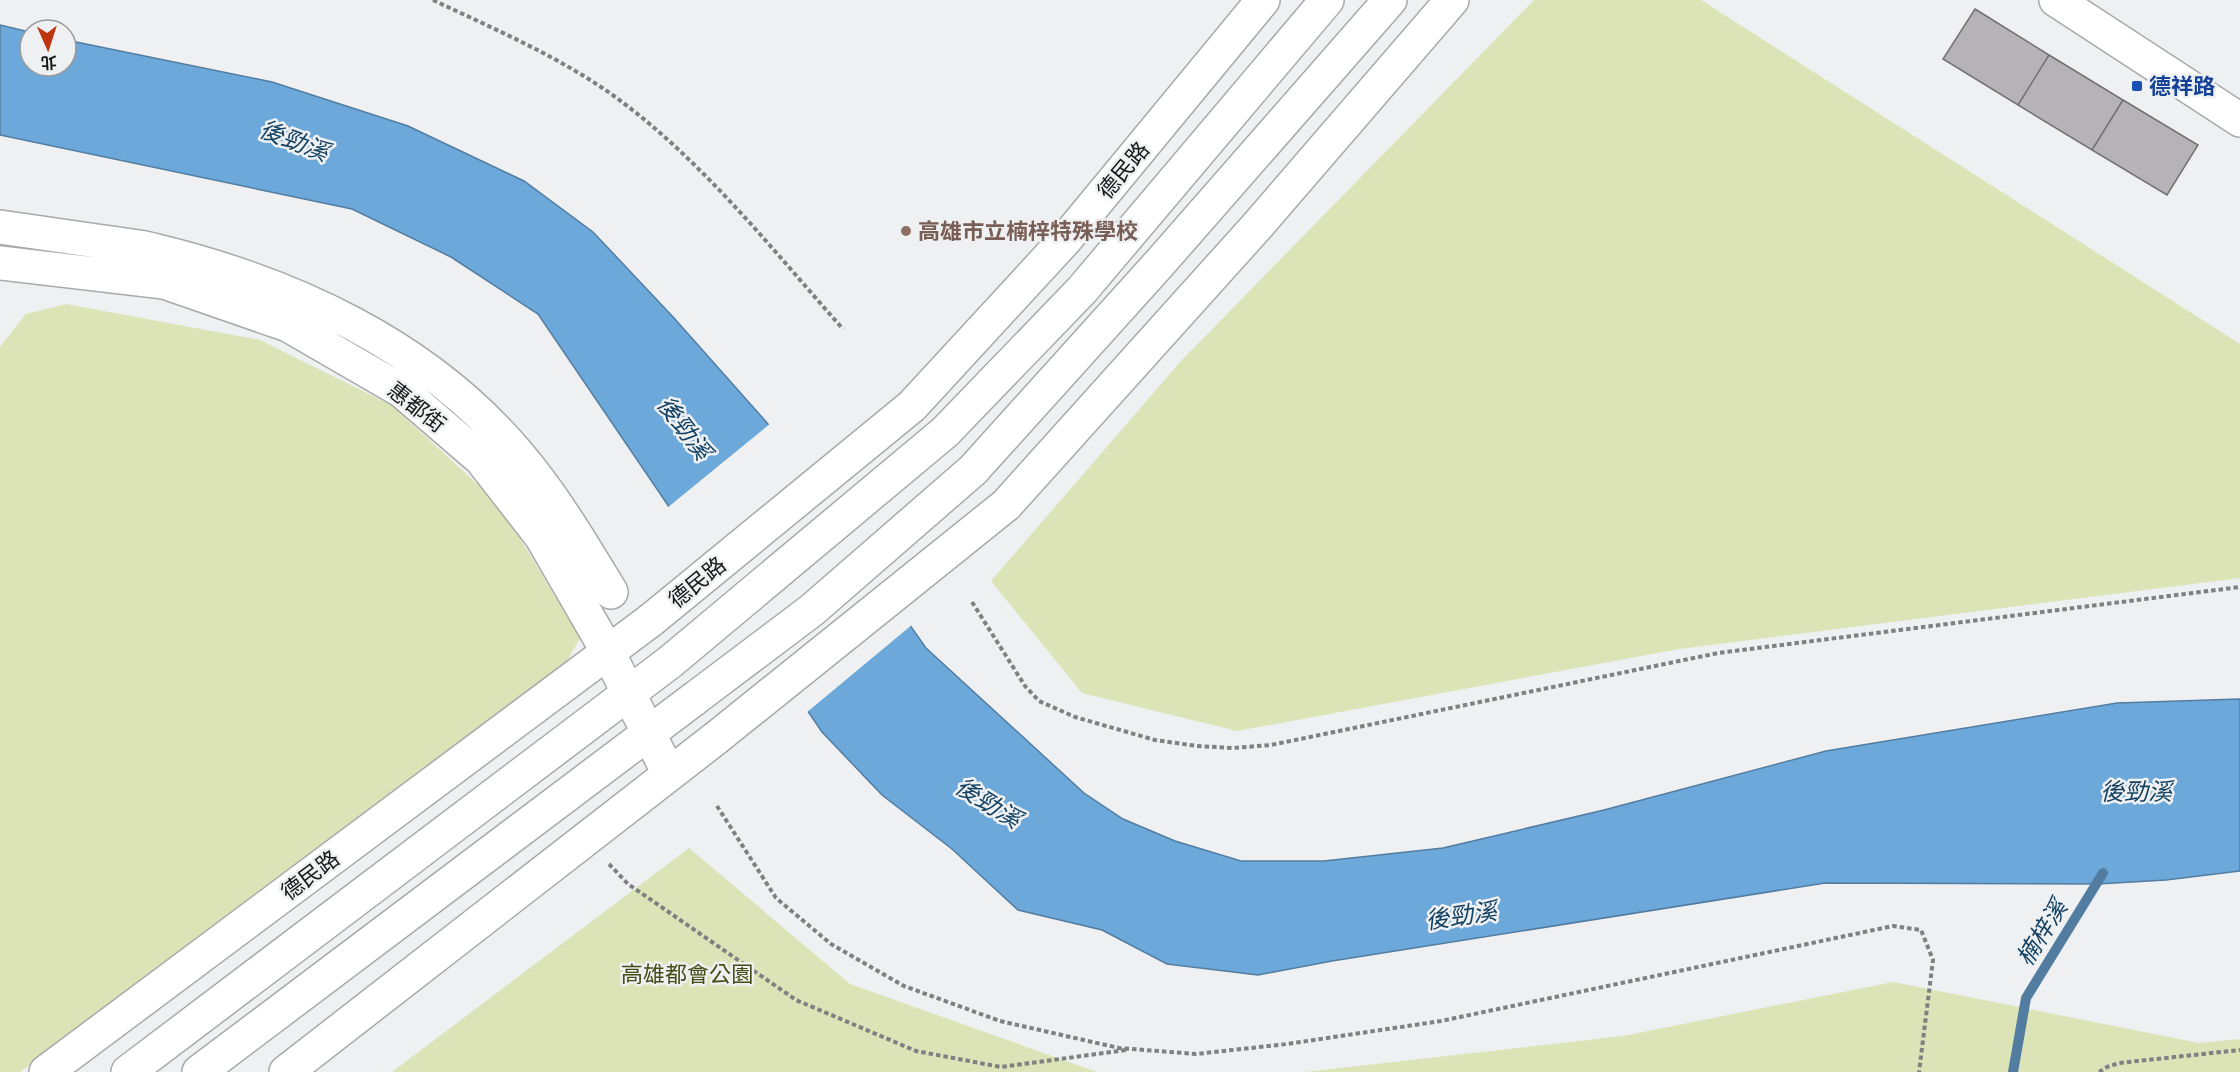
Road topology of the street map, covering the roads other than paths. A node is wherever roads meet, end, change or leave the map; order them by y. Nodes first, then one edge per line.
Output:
1 (1263, 0) edge
2 (1327, 0) edge
3 (1390, 0) edge
4 (1452, 0) edge
5 (2056, 0) edge
6 (2240, 120) edge
7 (0, 227) edge
8 (0, 263) edge
9 (611, 592) dead end
10 (608, 652) junction
11 (628, 694) junction
12 (648, 734) junction
13 (669, 774) junction
14 (46, 1072) edge
15 (128, 1072) edge
16 (199, 1072) edge
17 (286, 1072) edge

1 - 10 street, 德民路, bridge
2 - 11 street, 德民路, bridge
3 - 12 street, bridge
4 - 13 street, bridge
5 - 6 street
7 - 9 street
8 - 10 street, 惠都街
10 - 11 street, 惠都街
10 - 14 street, 德民路
11 - 12 street, 惠都街
11 - 15 street, 德民路
12 - 13 street, 惠都街
12 - 16 street
13 - 17 street

